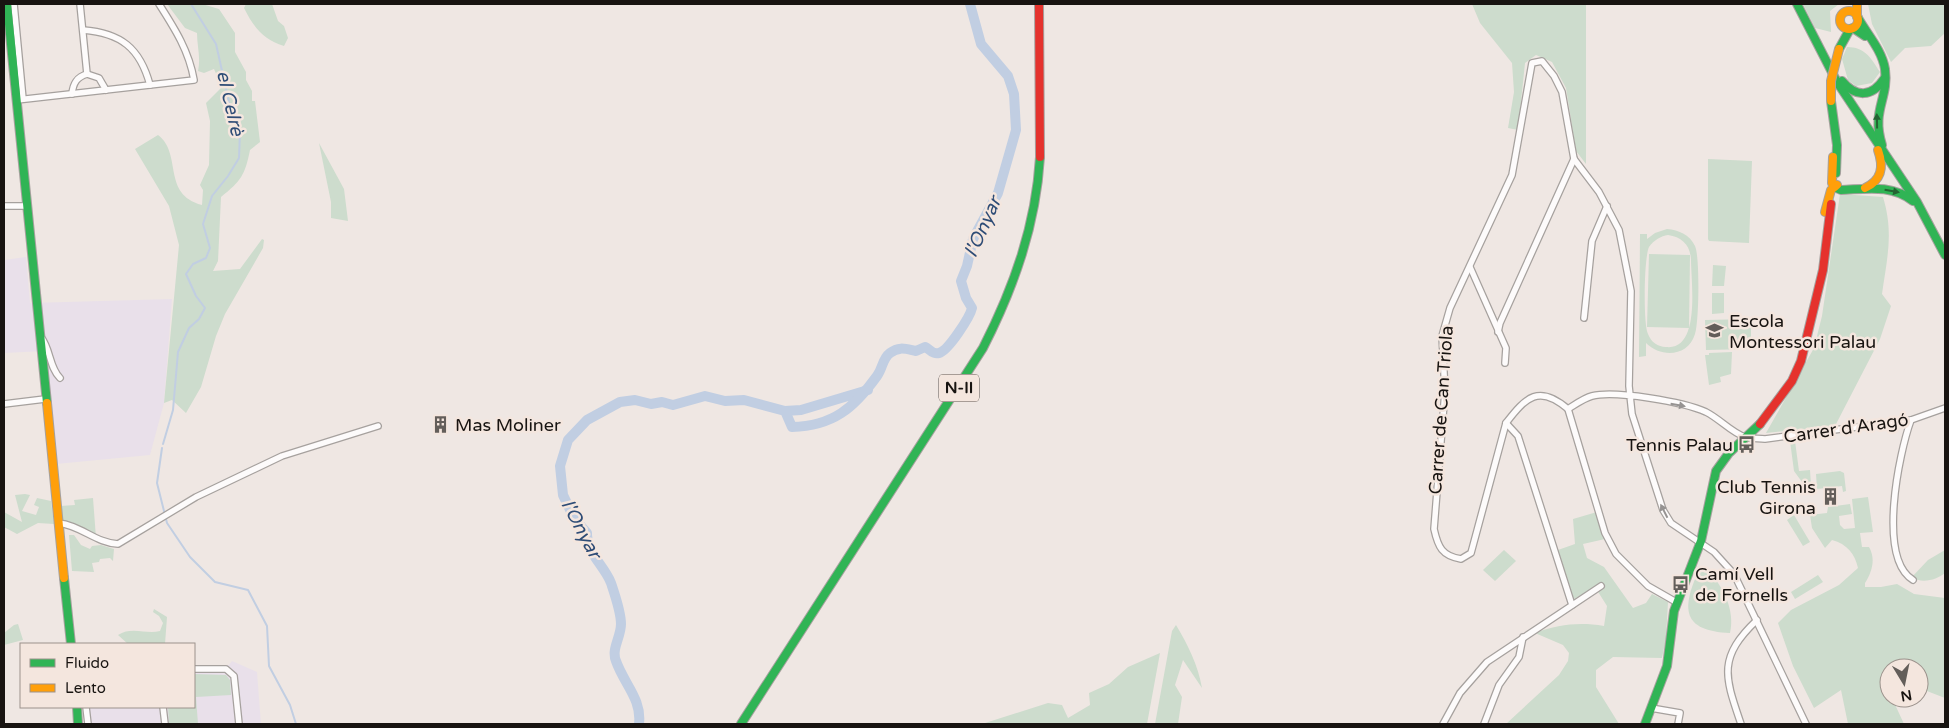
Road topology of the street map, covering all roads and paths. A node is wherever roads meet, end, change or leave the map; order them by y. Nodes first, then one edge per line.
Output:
1 (7, 4) edge
2 (14, 4) edge
3 (80, 4) edge
4 (159, 4) edge
5 (1039, 4) edge
6 (1797, 4) edge
7 (1852, 4) edge
8 (1857, 4) edge
9 (1844, 12) junction
10 (1858, 18) junction
11 (1841, 24) junction
12 (1851, 28) junction
13 (83, 30) junction
14 (1811, 34) junction
15 (1842, 39) junction
16 (1869, 39) junction
17 (87, 74) junction
18 (1885, 76) junction
19 (150, 85) junction
20 (106, 90) junction
21 (72, 94) junction
22 (20, 99) junction
23 (1834, 124) junction
24 (1872, 136) junction
25 (1833, 157) junction
26 (1574, 160) junction
27 (1891, 163) junction
28 (1841, 187) junction
29 (1860, 190) junction
30 (4, 206) edge
31 (27, 206) junction
32 (1607, 206) junction
33 (1919, 206) junction
34 (1825, 212) junction
35 (1825, 254) junction
36 (1945, 256) edge
37 (1470, 267) junction
38 (1584, 318) dead end
39 (1498, 332) junction
40 (40, 336) junction
41 (1505, 363) dead end
42 (60, 378) dead end
43 (1630, 396) junction
44 (46, 399) junction
45 (4, 404) edge
46 (1945, 408) edge
47 (1568, 409) junction
48 (1911, 420) junction
49 (1506, 423) junction
50 (378, 426) dead end
51 (1745, 437) junction
52 (58, 523) junction
53 (1701, 541) junction
54 (1913, 580) dead end
55 (1601, 586) dead end
56 (1676, 602) junction
57 (1572, 605) junction
58 (1757, 620) junction
59 (1522, 637) junction
60 (70, 643) edge
61 (195, 669) edge
62 (77, 708) edge
63 (86, 708) edge
64 (163, 708) edge
65 (1651, 708) junction
66 (78, 724) edge
67 (88, 724) edge
68 (165, 724) edge
69 (239, 724) edge
70 (741, 724) edge
71 (1443, 724) edge
72 (1484, 724) edge
73 (1645, 724) edge
74 (1678, 724) edge
75 (1741, 724) edge
76 (1806, 724) edge

1 - 22 main road
2 - 22 street
3 - 13 street
4 - 19 street
5 - 70 main road, N-II
6 - 14 main road
7 - 9 main road
8 - 10 main road
9 - 10 main road
9 - 11 main road
10 - 12 main road
10 - 16 main road
11 - 12 main road
11 - 15 main road
12 - 15 main road
12 - 16 main road
13 - 17 street
13 - 19 street
14 - 18 main road
14 - 24 main road
15 - 23 main road, bridge
16 - 18 main road
17 - 20 street
17 - 21 street
27 -> 18 main road
19 - 20 street
20 - 21 street
21 - 22 street
22 - 31 main road
23 - 25 main road
23 - 28 main road
24 - 27 main road
24 - 29 main road
25 - 28 main road
25 - 34 main road
26 - 32 street
26 - 37 street, Carrer de Can Triola
26 - 39 street
27 - 33 main road
28 - 29 main road
28 - 34 main road
28 - 35 main road
29 -> 33 main road
30 - 31 street
31 - 40 main road
32 - 38 street
32 - 43 street
33 - 36 main road
34 - 35 main road
35 - 51 main road
37 - 39 street
37 - 49 street, Carrer de Can Triola
39 - 41 street
40 - 42 street
40 - 44 main road
43 - 47 street
43 -> 51 street
53 -> 43 street
44 - 45 street
44 - 52 main road
46 - 48 street, Carrer d'Aragó
47 - 49 street
47 - 56 street
48 - 51 street, Carrer d'Aragó
48 - 54 street
49 - 57 street
50 - 52 street
51 - 53 main road
52 - 60 main road
53 - 56 main road
53 - 58 street
55 - 57 street
56 - 65 main road
57 - 59 street
58 - 75 street
58 - 76 street
59 - 71 street
59 - 72 street
61 - 69 street
62 - 66 main road
63 - 67 street
64 - 68 street
65 - 73 main road
65 - 74 street

